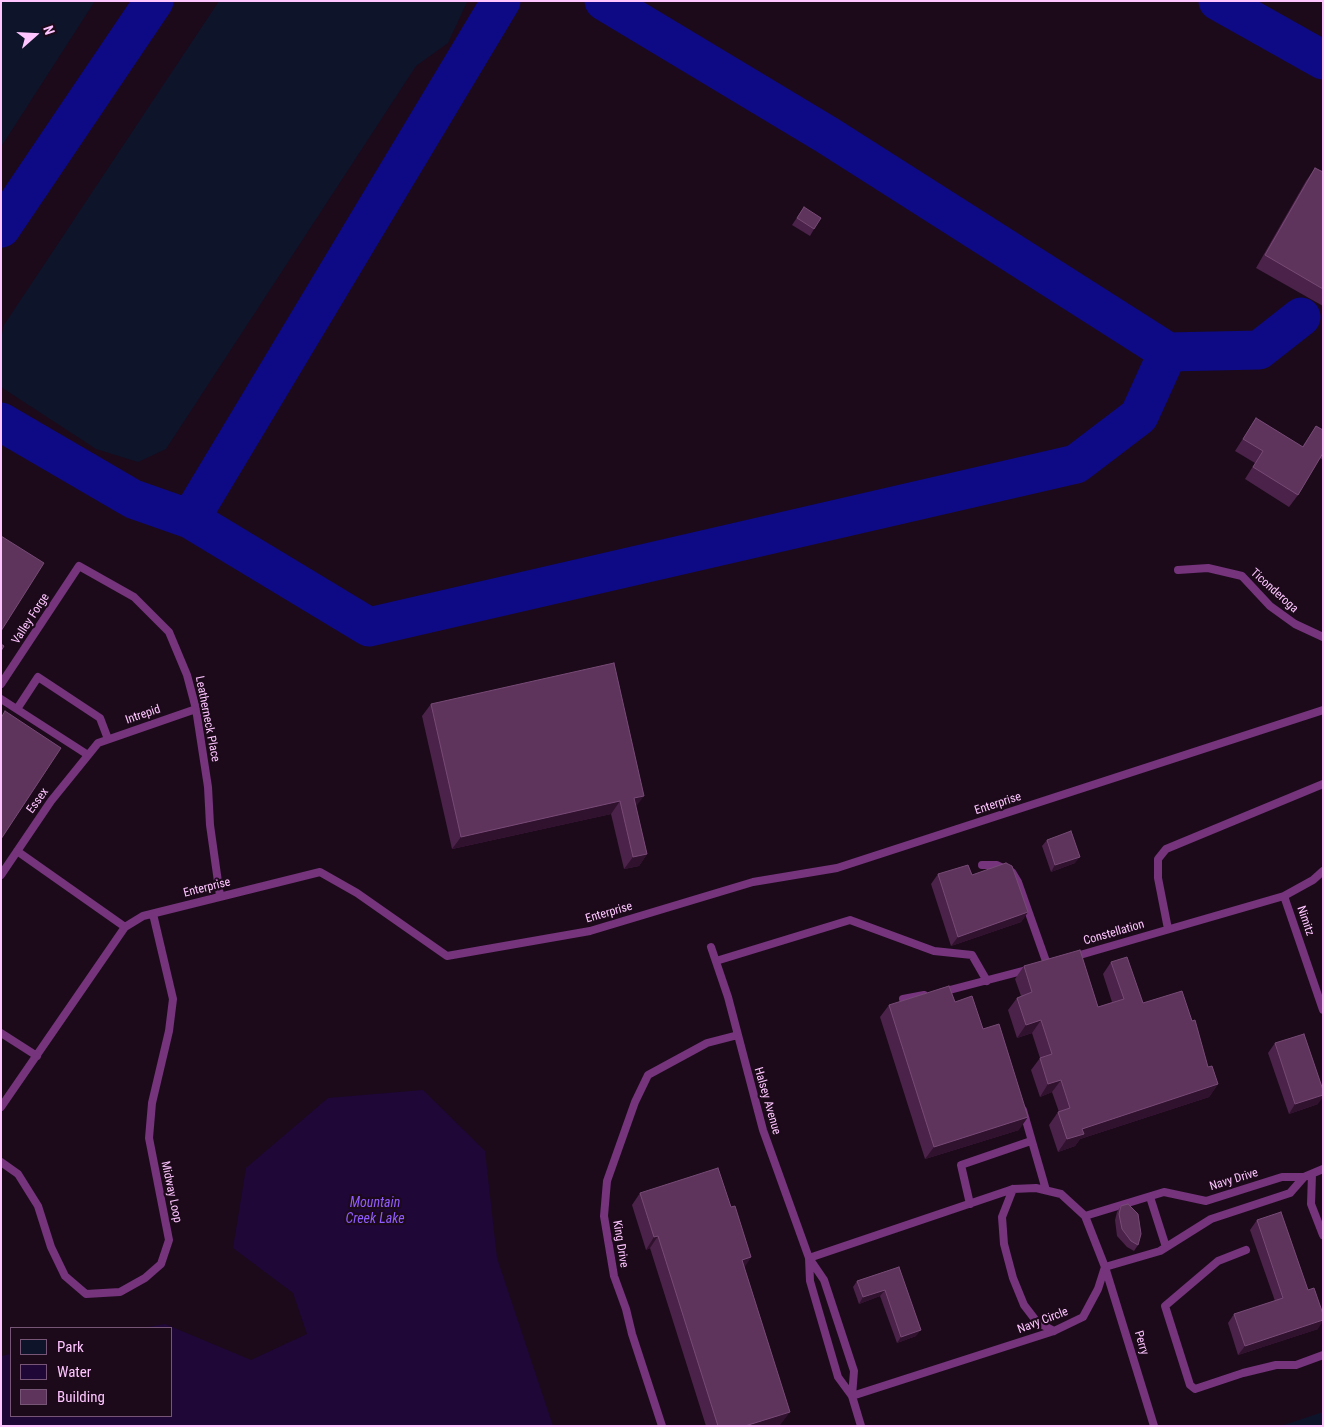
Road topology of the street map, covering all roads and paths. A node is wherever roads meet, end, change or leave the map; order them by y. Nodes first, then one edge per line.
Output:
1 (79, 566) joint
2 (1178, 570) dead end
3 (1323, 637) edge
4 (1, 684) edge
5 (1, 699) edge
6 (17, 709) junction
7 (196, 709) junction
8 (1323, 710) edge
9 (108, 739) junction
10 (98, 743) joint
11 (88, 755) junction
12 (1323, 784) edge
13 (18, 851) junction
14 (982, 865) dead end
15 (1323, 871) edge
16 (1, 875) edge
17 (220, 896) junction
18 (1284, 896) junction
19 (153, 914) junction
20 (125, 927) junction
21 (1168, 930) junction
22 (711, 947) dead end
23 (1065, 959) edge
24 (716, 961) junction
25 (1056, 961) edge
26 (1047, 964) junction
27 (987, 981) junction
28 (904, 999) edge
29 (1323, 1010) edge
30 (1, 1034) edge
31 (738, 1035) junction
32 (37, 1056) junction
33 (1020, 1097) edge
34 (1, 1107) edge
35 (1031, 1141) junction
36 (1, 1162) edge
37 (1323, 1169) edge
38 (1308, 1175) junction
39 (1013, 1189) junction
40 (1046, 1190) junction
41 (1150, 1197) junction
42 (970, 1204) junction
43 (1085, 1216) junction
44 (1323, 1235) edge
45 (1166, 1247) junction
46 (1246, 1250) dead end
47 (810, 1258) junction
48 (1105, 1267) junction
49 (839, 1326) junction
50 (824, 1331) junction
51 (1054, 1331) junction
52 (1323, 1356) edge
53 (852, 1396) junction
54 (662, 1426) edge
55 (862, 1426) edge
56 (1154, 1426) edge

1 - 4 lane, Valley Forge
1 - 7 lane, Leatherneck Place
2 - 3 lane, Ticonderoga
5 - 6 lane
6 - 9 lane
6 - 11 lane
7 - 9 lane, Intrepid
7 - 17 lane, Leatherneck Place
8 - 17 lane, Enterprise
9 - 10 lane, Intrepid
10 - 11 lane, Essex
11 - 13 lane, Essex
12 - 21 lane
13 - 16 lane, Essex
13 - 20 lane
14 - 26 lane
15 - 18 lane, Constellation
17 - 19 lane, Enterprise
18 - 21 lane, Constellation
18 - 29 lane, Nimitz
19 - 20 lane, Enterprise
19 - 36 lane, Midway Loop
20 - 32 lane, Enterprise
21 - 23 lane, Constellation
22 - 24 lane, Halsey Avenue
24 - 27 lane
24 - 31 lane, Halsey Avenue
25 - 26 lane
26 - 27 lane
27 - 28 lane
30 - 32 lane
31 - 47 lane, Halsey Avenue
31 - 54 lane, King Drive
32 - 34 lane, Enterprise
33 - 35 lane
35 - 40 lane
35 - 42 lane
37 - 38 lane, Navy Drive
38 - 41 lane, Navy Drive
38 - 44 lane
38 - 45 lane, Navy Drive
39 - 40 lane
39 - 42 lane
39 - 51 lane
40 - 43 lane
41 - 43 lane, Navy Drive
41 - 45 lane
42 - 47 lane
43 - 48 lane
45 - 48 lane, Navy Drive
46 - 52 lane
47 - 49 lane, Halsey Avenue
47 - 50 lane, Halsey Avenue
48 - 51 lane, Navy Circle
48 - 56 lane, Perry
49 - 50 lane
49 - 53 lane, Halsey Avenue
50 - 53 lane, Halsey Avenue
51 - 53 lane, Navy Circle
53 - 55 lane, Halsey Avenue

